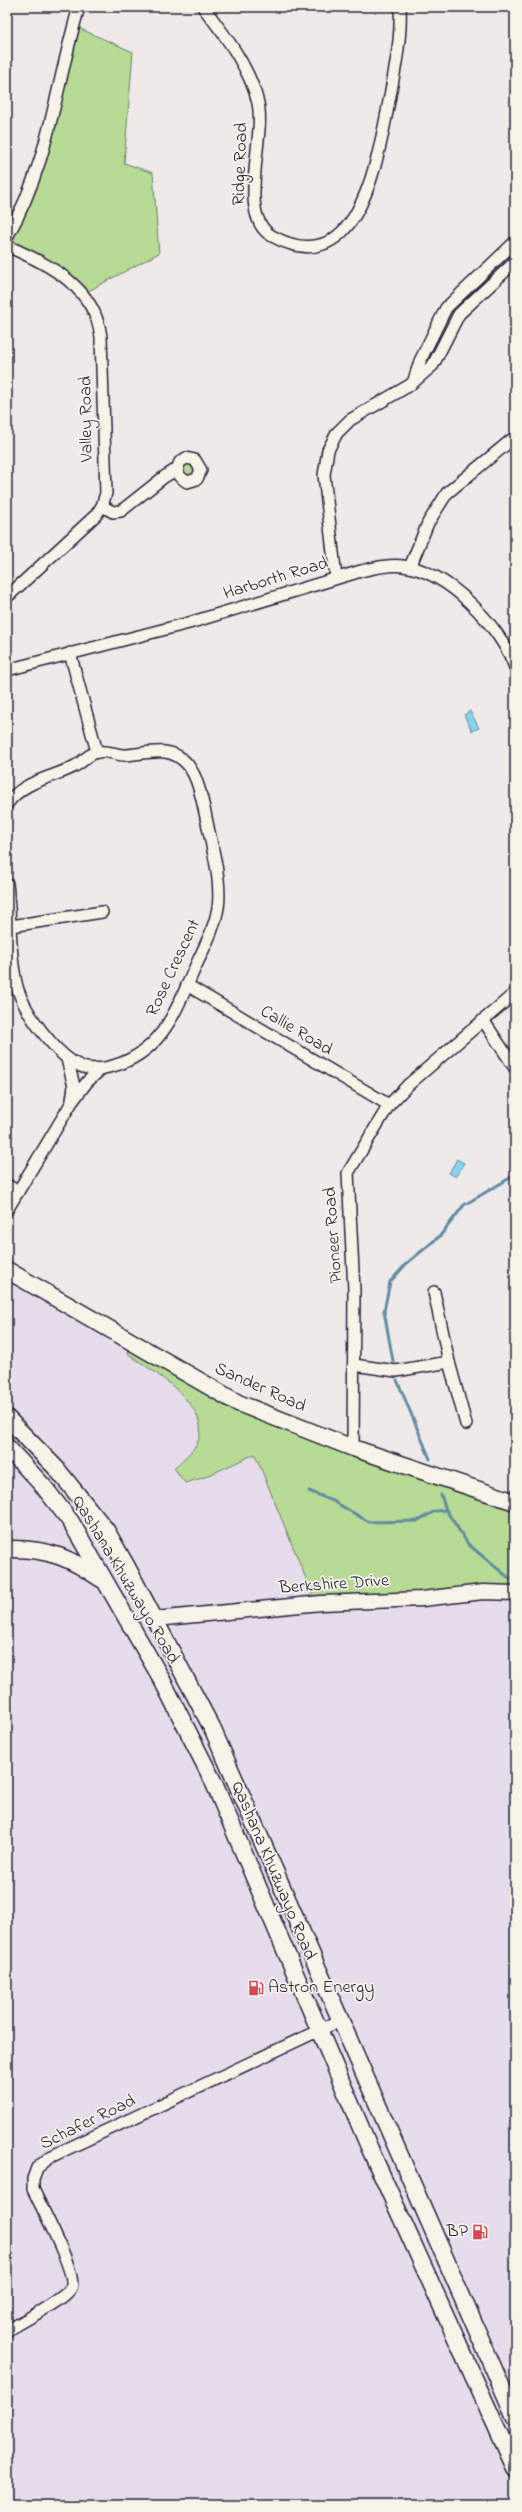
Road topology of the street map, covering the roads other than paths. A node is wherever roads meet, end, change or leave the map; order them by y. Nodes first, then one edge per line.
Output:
1 (79, 7) edge
2 (203, 7) edge
3 (400, 7) edge
4 (7, 237) edge
5 (515, 242) edge
6 (7, 246) edge
7 (515, 262) edge
8 (414, 381) junction
9 (515, 437) edge
10 (177, 469) dead end
11 (102, 506) junction
12 (410, 567) junction
13 (336, 578) junction
14 (7, 597) edge
15 (512, 650) edge
16 (70, 653) junction
17 (515, 667) edge
18 (7, 670) edge
19 (97, 752) junction
20 (7, 804) edge
21 (7, 884) edge
22 (102, 912) dead end
23 (11, 926) junction
24 (187, 985) junction
25 (515, 993) edge
26 (483, 1020) junction
27 (67, 1059) junction
28 (515, 1068) edge
29 (101, 1069) junction
30 (72, 1102) junction
31 (389, 1105) junction
32 (7, 1185) edge
33 (18, 1192) junction
34 (7, 1210) edge
35 (7, 1270) edge
36 (434, 1292) dead end
37 (449, 1362) junction
38 (354, 1365) junction
39 (7, 1418) edge
40 (466, 1424) dead end
41 (7, 1447) edge
42 (352, 1448) junction
43 (515, 1502) edge
44 (13, 1549) dead end
45 (104, 1581) junction
46 (515, 1593) edge
47 (155, 1619) junction
48 (341, 2020) junction
49 (319, 2030) junction
50 (7, 2331) edge
51 (515, 2417) edge
52 (515, 2468) edge

1 - 4 street
2 - 3 street, Ridge Road
5 - 8 street
6 - 11 street, Valley Road
7 - 8 street
8 - 13 street
9 - 12 street
10 - 11 street
11 - 14 street
12 - 13 street, Harborth Road
12 - 15 street, Harborth Road
13 - 16 street, Harborth Road
15 - 17 street, Harborth Road
16 - 18 street, Harborth Road
16 - 19 street
19 - 20 street
19 - 24 street, Rose Crescent
21 - 23 street, Rose Crescent
22 - 23 street
23 - 27 street, Rose Crescent
24 - 29 street, Rose Crescent
24 - 31 street, Callie Road
25 - 26 street, Pioneer Road
26 - 28 street
26 - 31 street, Pioneer Road
27 - 29 street, Rose Crescent
27 - 30 street
29 - 30 street
30 - 33 street
31 - 38 street, Pioneer Road
32 - 33 street
33 - 34 street
35 - 42 main road, Sander Road
36 - 37 street
37 - 38 street
37 - 40 street
38 - 42 street, Pioneer Road
39 - 47 main road, Qashana Khuzwayo Road
41 - 45 main road, Qashana Khuzwayo Road
42 - 43 main road, Sander Road
44 - 45 main road
45 - 49 main road, Qashana Khuzwayo Road
46 - 47 street, Berkshire Drive
47 - 48 main road, Qashana Khuzwayo Road
48 - 49 street, Schafer Road
48 - 51 main road, Qashana Khuzwayo Road
49 - 50 street, Schafer Road
49 - 52 main road, Qashana Khuzwayo Road

